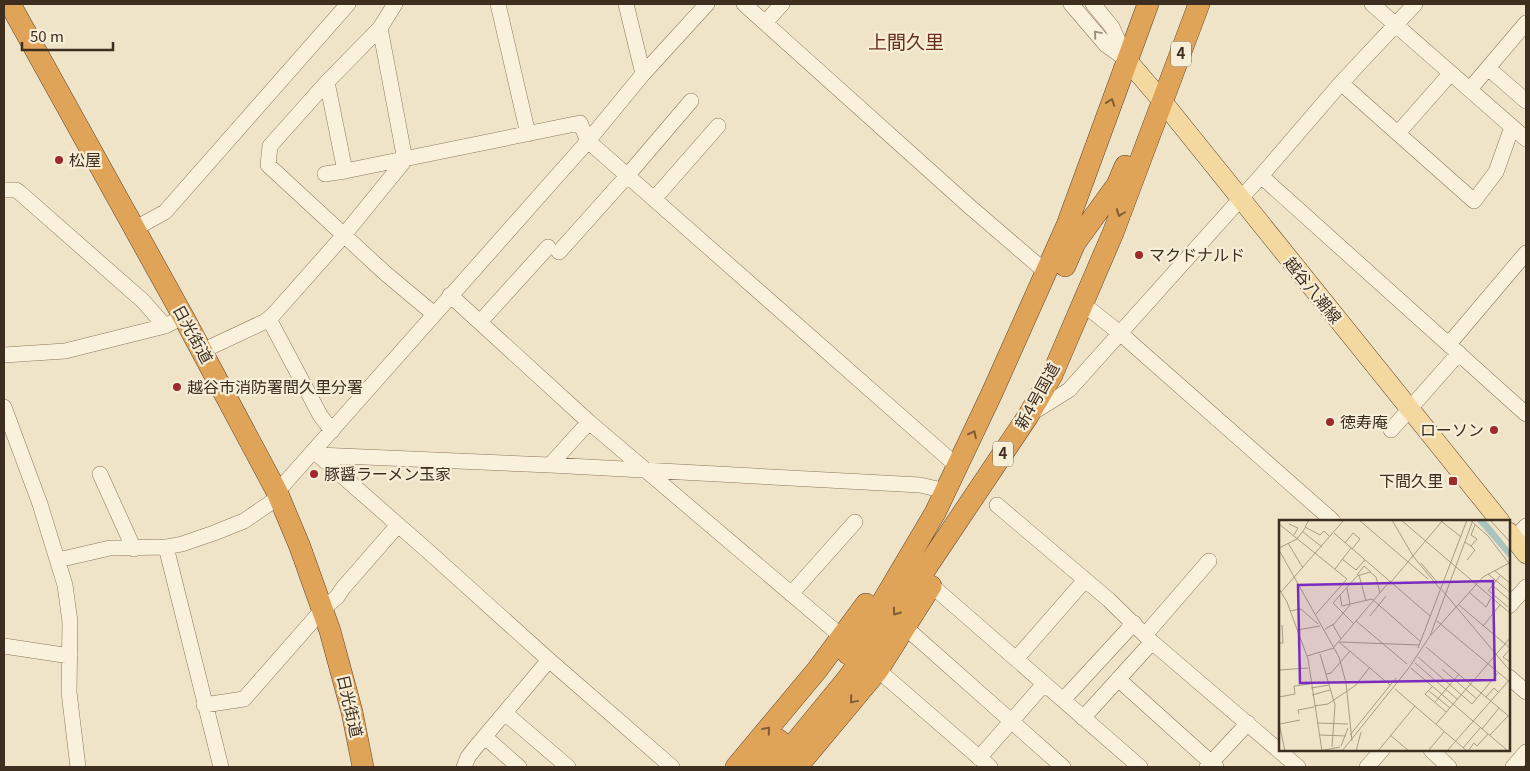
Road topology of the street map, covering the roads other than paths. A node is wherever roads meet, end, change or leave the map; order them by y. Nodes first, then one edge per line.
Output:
1 (10, 4) edge
2 (348, 4) edge
3 (395, 4) edge
4 (498, 4) edge
5 (626, 4) edge
6 (707, 4) edge
7 (744, 4) edge
8 (782, 4) edge
9 (1071, 4) edge
10 (1093, 4) edge
11 (1148, 4) edge
12 (1199, 4) edge
13 (1372, 4) edge
14 (1415, 4) edge
15 (765, 23) junction
16 (1396, 24) junction
17 (380, 28) junction
18 (1525, 29) edge
19 (1127, 60) junction
20 (1488, 68) junction
21 (1451, 73) junction
22 (643, 74) junction
23 (327, 82) junction
24 (1341, 83) junction
25 (1470, 89) junction
26 (691, 100) dead end
27 (1526, 101) edge
28 (1163, 102) junction
29 (718, 126) dead end
30 (1512, 127) junction
31 (1398, 133) junction
32 (528, 134) junction
33 (1526, 139) edge
34 (588, 141) junction
35 (405, 160) junction
36 (345, 171) junction
37 (325, 174) dead end
38 (627, 176) junction
39 (1261, 176) junction
40 (4, 190) edge
41 (654, 199) junction
42 (1240, 199) junction
43 (134, 229) junction
44 (344, 234) junction
45 (1526, 253) edge
46 (1047, 273) junction
47 (450, 295) junction
48 (1083, 304) junction
49 (434, 314) junction
50 (269, 319) junction
51 (175, 322) junction
52 (480, 322) junction
53 (1121, 334) junction
54 (1454, 349) junction
55 (202, 351) junction
56 (4, 355) edge
57 (1005, 366) junction
58 (4, 407) edge
59 (1409, 410) junction
60 (1526, 414) edge
61 (1028, 416) junction
62 (589, 422) junction
63 (1391, 430) dead end
64 (332, 431) junction
65 (316, 453) junction
66 (550, 465) junction
67 (957, 466) junction
68 (648, 471) junction
69 (100, 474) dead end
70 (946, 490) junction
71 (976, 494) junction
72 (278, 495) junction
73 (997, 505) dead end
74 (935, 513) junction
75 (1332, 520) edge
76 (1499, 520) edge
77 (855, 522) dead end
78 (398, 526) junction
79 (1516, 532) edge
80 (166, 547) junction
81 (134, 549) junction
82 (1526, 554) edge
83 (58, 560) junction
84 (1209, 561) dead end
85 (1085, 580) junction
86 (931, 585) junction
87 (1526, 586) edge
88 (792, 594) junction
89 (1510, 605) edge
90 (323, 610) junction
91 (1134, 623) junction
92 (905, 627) junction
93 (841, 636) junction
94 (1149, 638) junction
95 (4, 646) edge
96 (70, 656) junction
97 (1016, 659) junction
98 (549, 660) junction
99 (878, 670) junction
100 (1510, 678) edge
101 (1118, 679) junction
102 (1044, 684) junction
103 (1526, 692) edge
104 (1063, 700) junction
105 (204, 705) junction
106 (505, 713) junction
107 (1083, 718) junction
108 (1011, 721) junction
109 (1248, 723) junction
110 (485, 738) junction
111 (1279, 750) edge
112 (1280, 751) edge
113 (1381, 751) edge
114 (1432, 751) edge
115 (1526, 752) edge
116 (984, 762) edge
117 (1211, 766) edge
118 (1370, 766) edge
119 (78, 767) edge
120 (221, 767) edge
121 (363, 767) edge
122 (464, 767) edge
123 (519, 767) edge
124 (568, 767) edge
125 (672, 767) edge
126 (736, 767) edge
127 (757, 767) edge
128 (775, 767) edge
129 (797, 767) edge
130 (1063, 767) edge
131 (1140, 767) edge
132 (1298, 767) edge
133 (1450, 767) edge
134 (1513, 767) edge

1 - 43 highway, 日光街道
2 - 43 street
3 - 17 street
4 - 32 street
5 - 22 street
6 - 22 street
7 - 15 street
8 - 15 street
19 -> 9 street
10 - 19 street
11 - 19 highway, 4
12 - 28 highway, 新4号国道 / 4
13 - 16 street
14 - 16 street
15 - 46 street
16 - 21 street
16 - 24 street
17 - 23 street
17 - 35 street
18 - 20 street
19 - 28 main road, 越谷八潮線
46 -> 19 highway, 4
20 - 25 street
20 - 27 street
21 - 25 street
21 - 31 street
22 - 34 street
23 - 36 street
23 - 44 street
24 - 31 street
24 - 39 street
25 - 30 street
26 - 38 street
28 - 42 main road, 越谷八潮線
28 -> 48 highway, 新4号国道 / 4
28 - 57 highway
29 - 41 street
30 - 31 street
30 - 33 street
32 - 34 street
32 - 35 street
34 - 38 street
34 - 47 street
35 - 36 street
35 - 44 street
36 - 37 street
38 - 41 street
38 - 52 street
39 - 42 street
39 - 54 street
40 - 51 street
41 - 67 street
42 - 53 street
42 - 59 main road, 越谷八潮線
43 - 51 highway, 日光街道
44 - 49 street
44 - 50 street
45 - 54 street
46 - 57 highway, 4
47 - 49 street
47 - 52 street
48 - 53 street
48 - 61 highway, 新4号国道 / 4
49 - 64 street
50 - 55 street
50 - 64 street
51 - 55 highway, 日光街道
51 - 56 street
52 - 62 street
53 - 61 street
53 - 75 street
54 - 59 street
54 - 60 street
55 - 72 highway, 日光街道
67 -> 57 highway, 4
58 - 83 street
59 - 63 street
59 - 76 main road, 越谷八潮線
61 - 71 highway, 新4号国道 / 4
62 - 66 street
62 - 68 street
64 - 65 street
65 - 66 street
65 - 72 street
65 - 78 street
66 - 68 street
67 - 70 highway, 4
68 - 70 street
68 - 88 street
69 - 81 street
70 - 74 highway, 4
71 - 86 highway
71 -> 128 highway, 新4号国道 / 4
72 - 80 street
72 - 90 highway, 日光街道
73 - 85 street
74 - 93 highway
74 - 127 highway, 4
77 - 88 street
78 - 90 street
78 - 98 street
79 - 82 main road
80 - 81 street
80 - 105 street
81 - 83 street
83 - 96 street
84 - 94 street
85 - 91 street
85 - 97 street
86 - 92 highway
86 - 97 street
87 - 89 street
88 - 93 street
90 - 105 street
90 - 121 highway, 日光街道
91 - 94 street
91 - 104 street
92 - 99 highway
92 - 108 street
126 -> 93 highway
94 - 101 street
94 - 109 street
95 - 96 street
96 - 119 street
97 - 102 street
98 - 106 street
98 - 125 street
99 - 116 street
99 -> 129 highway
100 - 103 street
101 - 107 street
101 - 117 street
102 - 104 street
102 - 108 street
104 - 107 street
105 - 120 street
106 - 110 street
106 - 124 street
107 - 131 street
108 - 116 street
108 - 130 street
109 - 111 street
109 - 117 street
110 - 122 street
110 - 123 street
112 - 132 street
113 - 118 street
114 - 133 street
115 - 134 street

